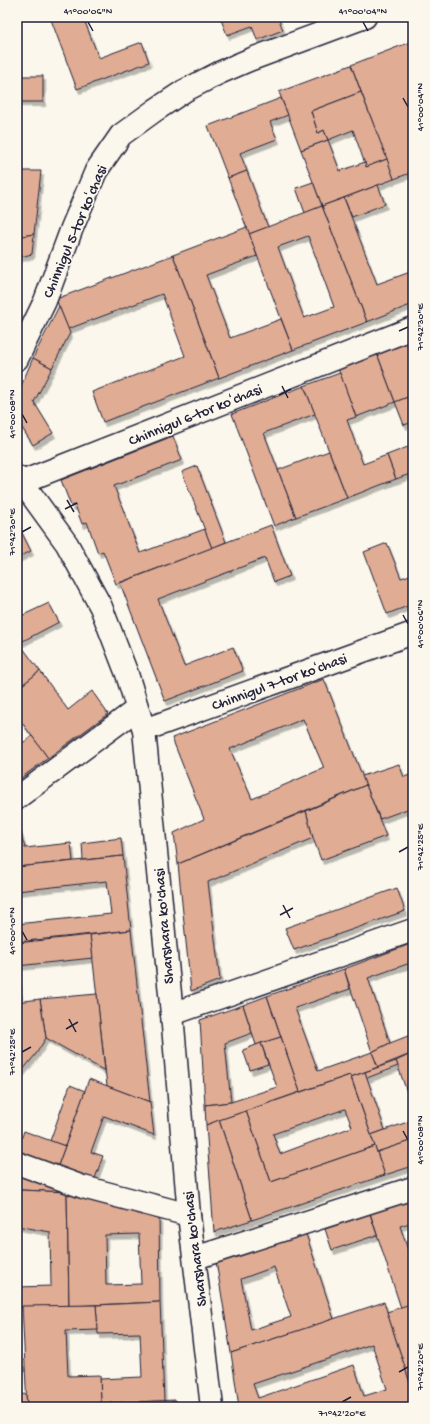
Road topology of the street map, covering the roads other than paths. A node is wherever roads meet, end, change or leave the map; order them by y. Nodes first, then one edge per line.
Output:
1 (365, 17) edge
2 (413, 328) edge
3 (17, 359) edge
4 (20, 480) edge
5 (413, 633) edge
6 (137, 709) junction
7 (144, 730) junction
8 (17, 798) edge
9 (413, 930) edge
10 (172, 1014) junction
11 (17, 1163) edge
12 (413, 1188) edge
13 (189, 1215) junction
14 (195, 1258) junction
15 (212, 1407) edge

1 - 3 street, Chinnigul 5-tor koʻchasi
2 - 4 street, Chinnigul 6-tor koʻchasi
4 - 6 street, Sharshara ko'chasi
5 - 7 street, Chinnigul 7-tor koʻchasi
6 - 7 street, Sharshara ko'chasi
6 - 8 street
7 - 10 street, Sharshara ko'chasi
9 - 10 street
10 - 13 street, Sharshara ko'chasi
11 - 13 street
12 - 14 street
13 - 14 street, Sharshara ko'chasi
14 - 15 street, Sharshara ko'chasi

